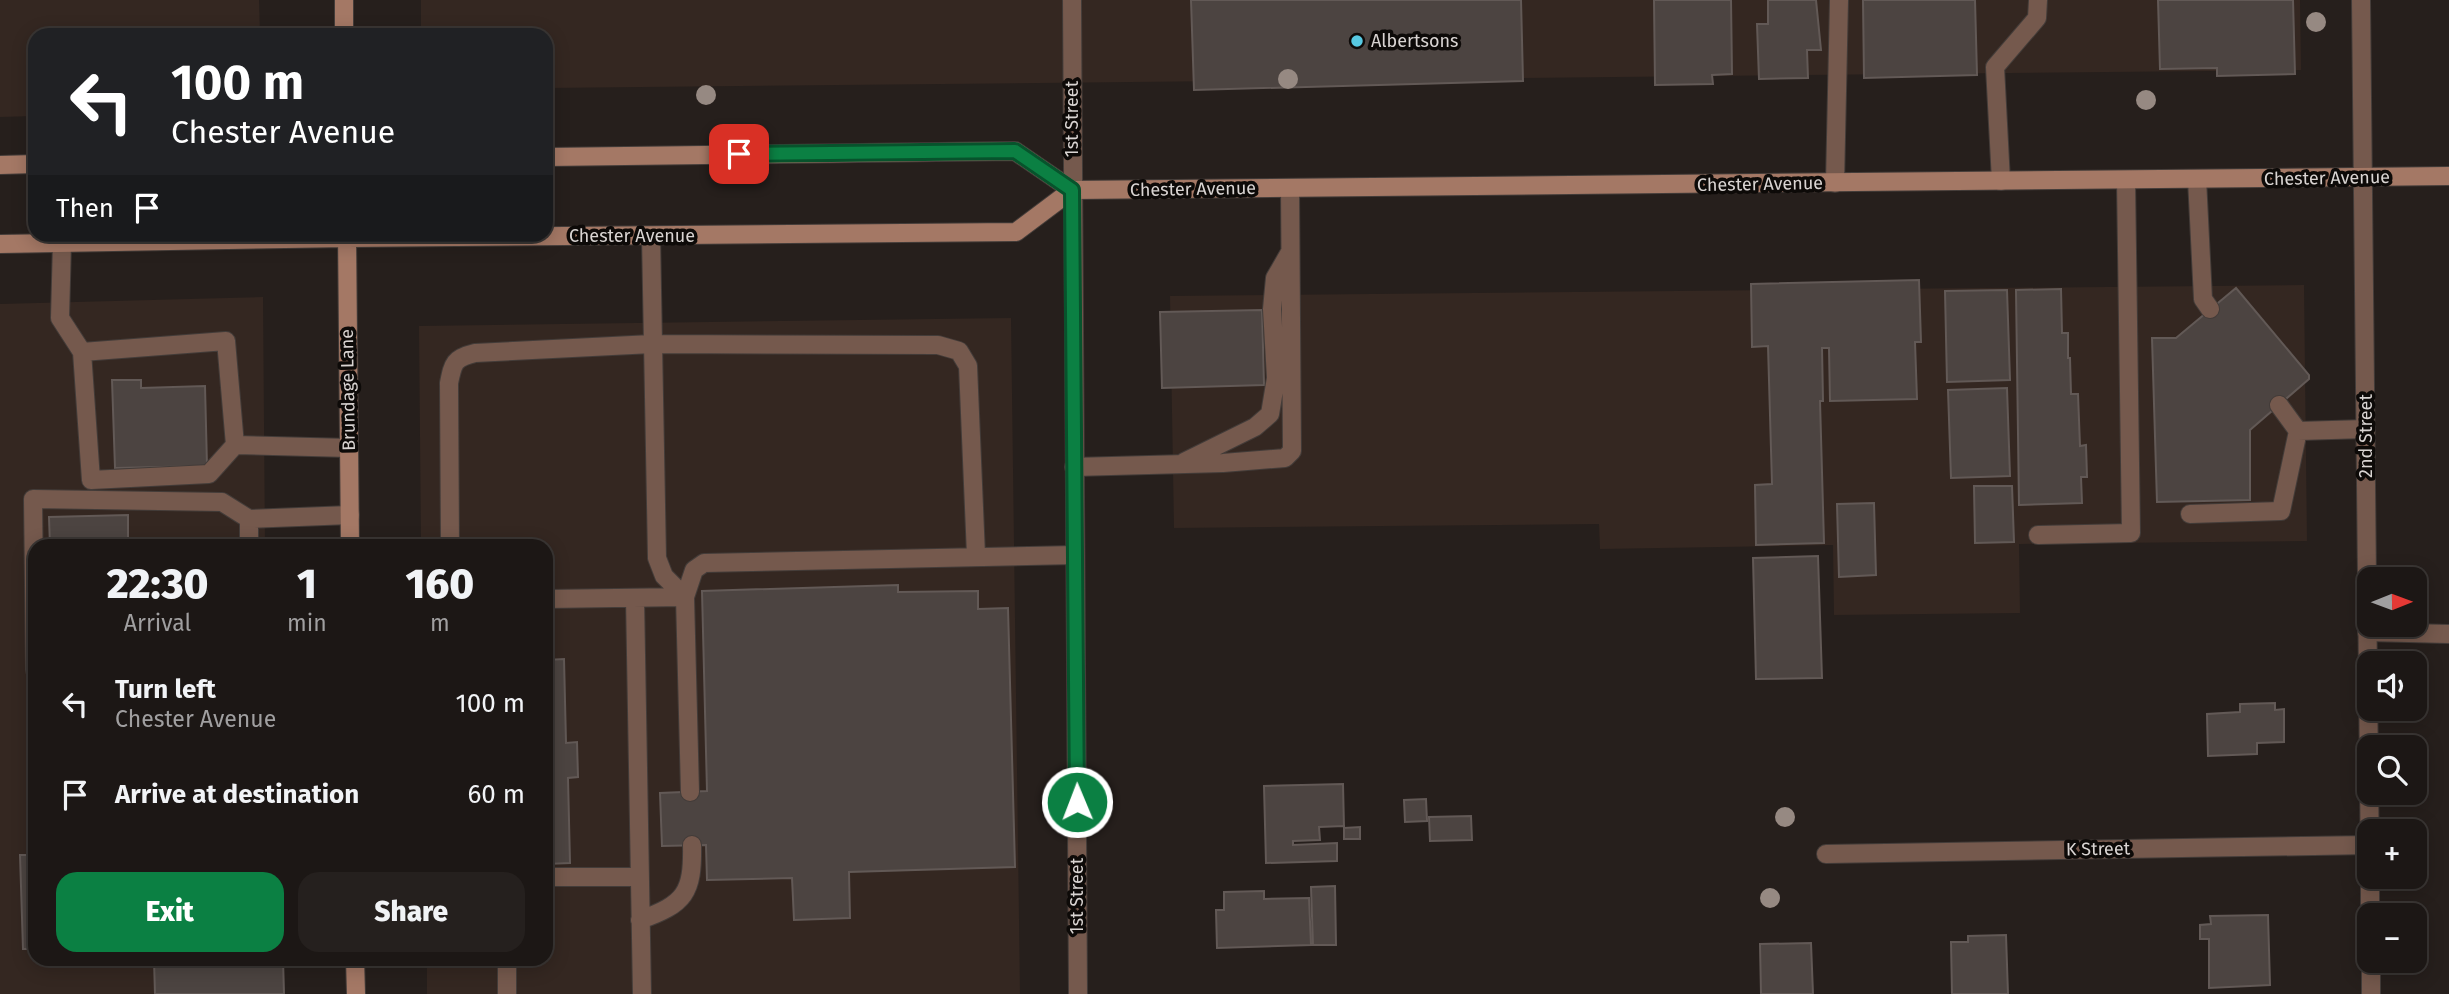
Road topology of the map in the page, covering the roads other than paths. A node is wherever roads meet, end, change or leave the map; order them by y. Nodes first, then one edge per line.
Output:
1 (344, 0) edge
2 (1072, 0) edge
3 (1839, 0) edge
4 (2038, 0) edge
5 (2361, 0) edge
6 (344, 28) edge
7 (553, 157) edge
8 (28, 164) edge
9 (0, 165) edge
10 (2449, 176) edge
11 (2364, 178) junction
12 (2126, 180) junction
13 (2197, 180) junction
14 (2001, 181) junction
15 (1835, 183) junction
16 (1290, 188) junction
17 (1072, 190) junction
18 (553, 236) edge
19 (651, 236) junction
20 (103, 242) edge
21 (347, 242) edge
22 (62, 243) junction
23 (0, 244) edge
24 (1290, 252) junction
25 (2210, 309) dead end
26 (652, 344) junction
27 (82, 352) junction
28 (2279, 405) dead end
29 (2366, 429) junction
30 (2298, 431) junction
31 (235, 445) junction
32 (349, 448) junction
33 (1181, 464) junction
34 (1074, 467) junction
35 (2190, 514) dead end
36 (349, 515) junction
37 (249, 519) junction
38 (2038, 536) dead end
39 (33, 539) edge
40 (250, 539) edge
41 (350, 539) edge
42 (450, 539) edge
43 (976, 555) junction
44 (1075, 555) junction
45 (2367, 567) edge
46 (685, 597) junction
47 (635, 598) junction
48 (553, 599) edge
49 (2427, 633) edge
50 (2449, 634) edge
51 (2367, 637) edge
52 (690, 792) dead end
53 (2369, 819) edge
54 (692, 845) dead end
55 (2357, 845) edge
56 (1826, 854) dead end
57 (553, 877) edge
58 (640, 877) junction
59 (640, 920) junction
60 (355, 966) edge
61 (507, 966) edge
62 (2371, 973) edge
63 (356, 994) edge
64 (507, 994) edge
65 (642, 994) edge
66 (1078, 994) edge
67 (2371, 994) edge

1 - 6 main road
2 - 17 street, 1st Street
3 - 15 street
4 - 14 street
5 - 11 street, 2nd Street
7 - 17 main road
8 - 9 main road
10 - 11 main road, Chester Avenue
11 - 13 main road, Chester Avenue
11 - 29 street, 2nd Street
12 - 13 main road, Chester Avenue
12 - 14 main road, Chester Avenue
12 - 38 street
13 - 25 street
14 - 15 main road, Chester Avenue
15 - 16 main road, Chester Avenue
16 - 17 main road, Chester Avenue
16 - 24 street
17 - 19 main road, Chester Avenue
17 - 34 street, 1st Street
18 - 19 main road, Chester Avenue
19 - 26 street
20 - 22 main road, Chester Avenue
21 - 32 main road, Brundage Lane
22 - 23 main road, Chester Avenue
22 - 27 street
24 - 33 street
24 - 33 street
26 - 42 street
26 - 43 street
26 - 46 street
27 - 31 street
27 - 31 street
28 - 30 street
29 - 30 street
29 - 45 street, 2nd Street
30 - 35 street
31 - 32 street
32 - 36 main road, Brundage Lane
33 - 34 street
34 - 44 street, 1st Street
36 - 37 street
36 - 41 main road, Brundage Lane
37 - 39 street
37 - 40 street
43 - 44 street
43 - 46 street
44 - 66 street, 1st Street
46 - 47 street
46 - 52 street
47 - 48 street
47 - 58 street
49 - 50 street
51 - 53 street, 2nd Street
54 - 59 street
55 - 56 street, K Street
57 - 58 street
58 - 59 street
59 - 65 street
60 - 63 main road
61 - 64 street
62 - 67 street

